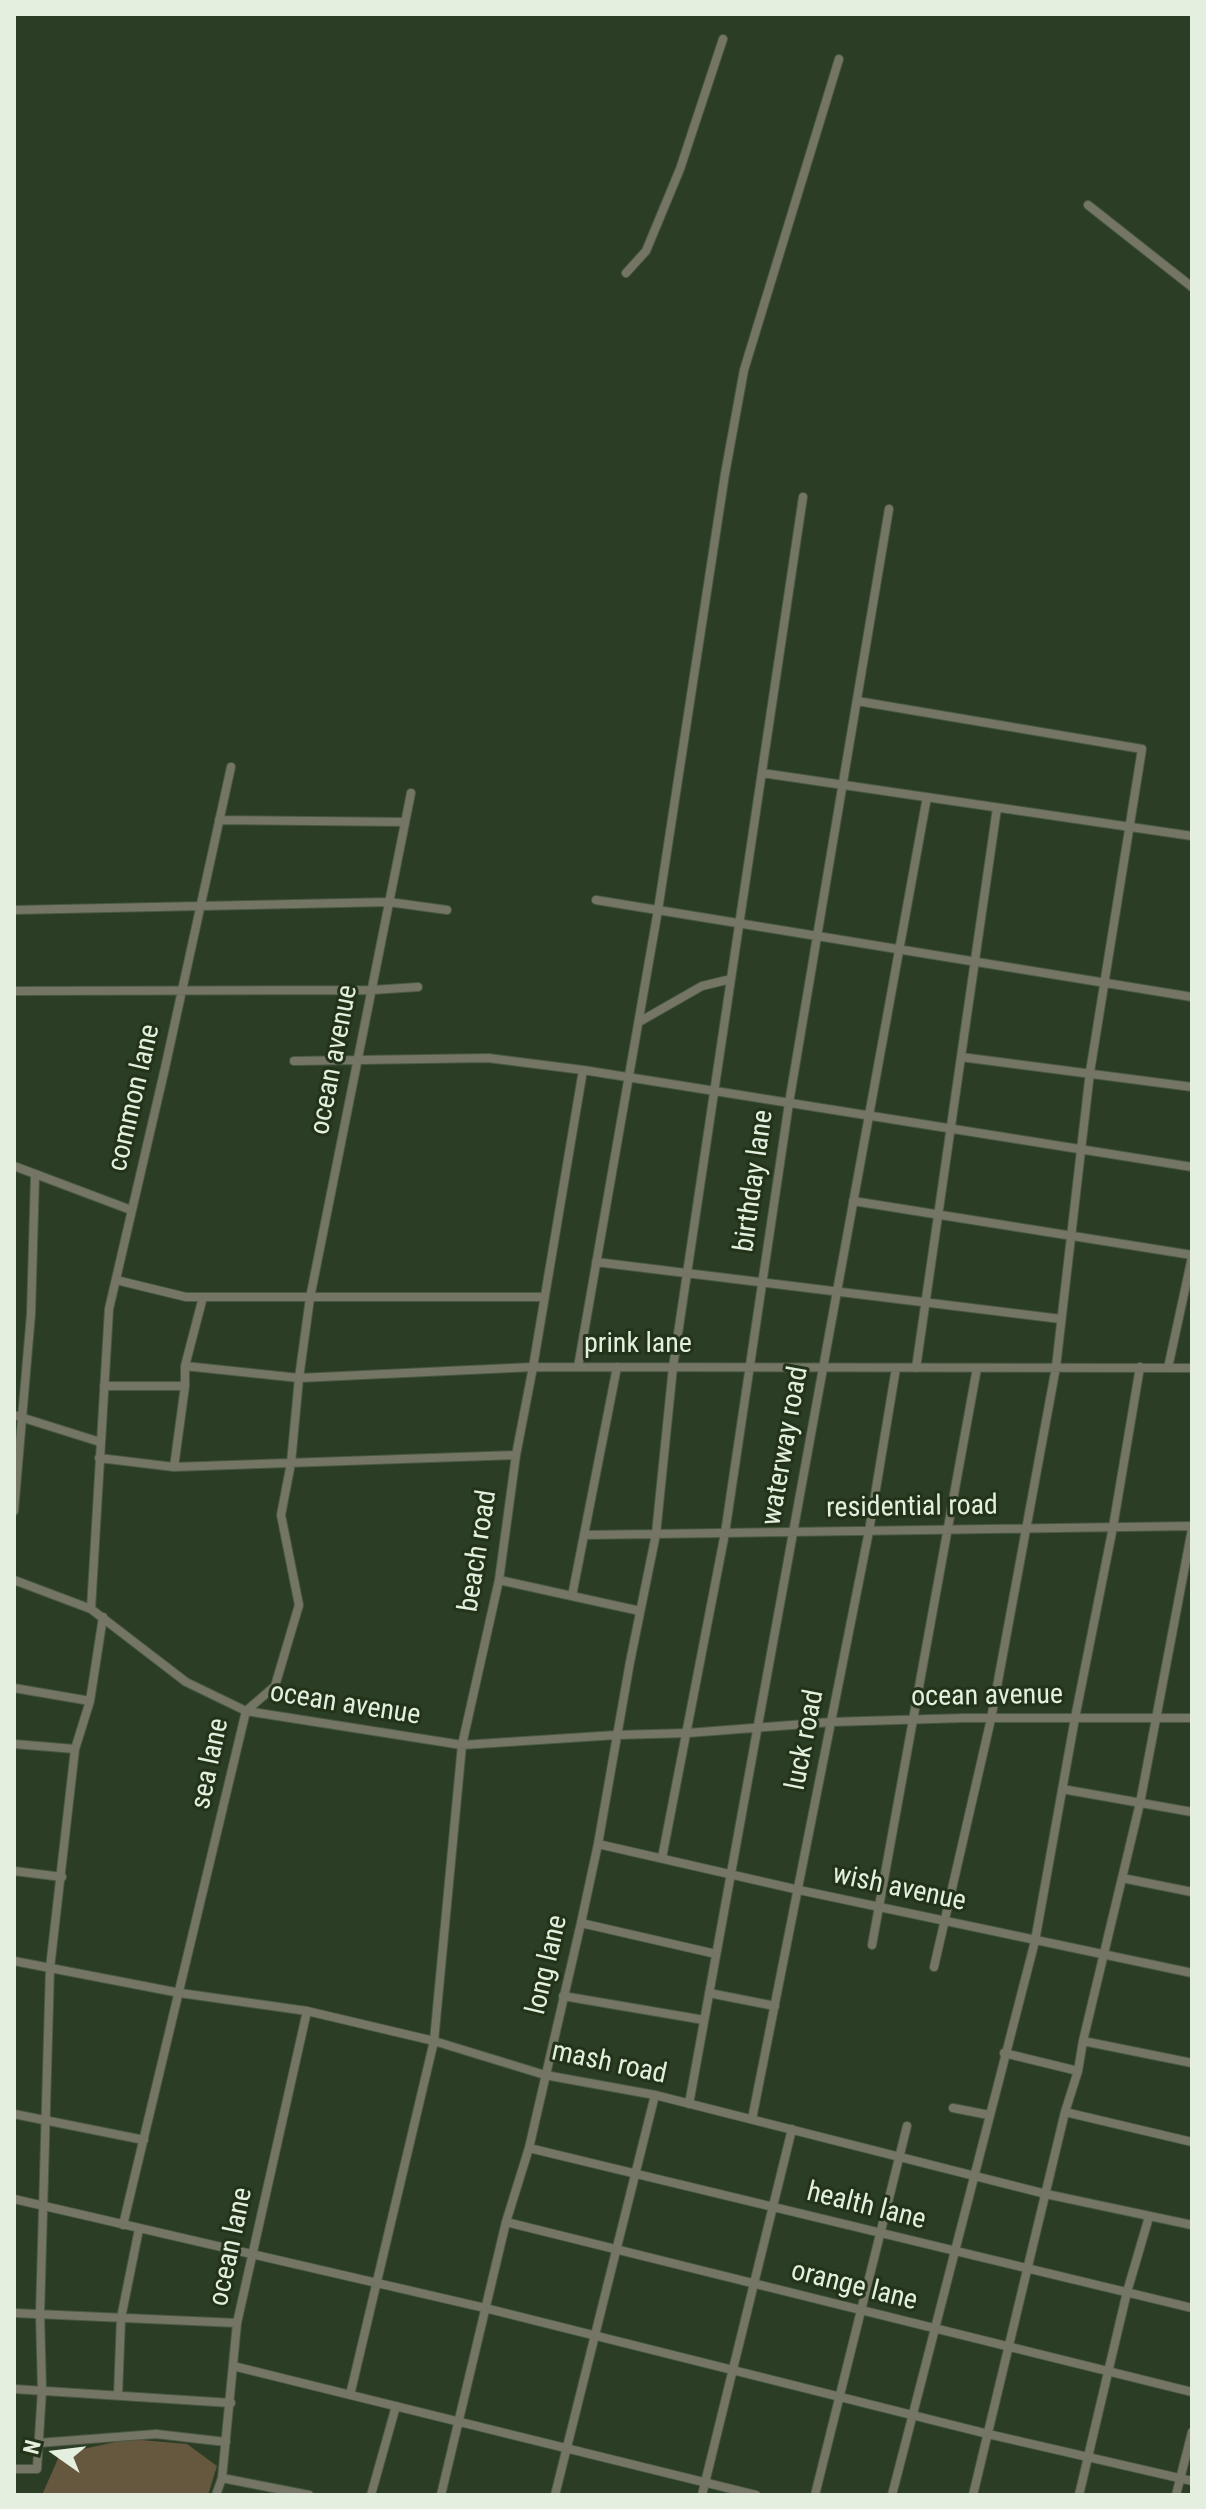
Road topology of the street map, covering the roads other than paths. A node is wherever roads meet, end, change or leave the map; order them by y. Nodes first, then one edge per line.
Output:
1 (723, 39) dead end
2 (839, 59) dead end
3 (1088, 205) dead end
4 (626, 273) dead end
5 (1192, 287) edge
6 (803, 497) dead end
7 (889, 509) dead end
8 (857, 701) junction
9 (231, 767) dead end
10 (762, 773) junction
11 (843, 785) junction
12 (411, 793) dead end
13 (927, 797) junction
14 (997, 808) junction
15 (219, 820) junction
16 (405, 822) junction
17 (1130, 827) junction
18 (1192, 836) edge
19 (596, 900) dead end
20 (389, 902) junction
21 (200, 906) junction
22 (14, 910) edge
23 (447, 910) dead end
24 (658, 910) junction
25 (739, 923) junction
26 (817, 936) junction
27 (900, 949) junction
28 (974, 961) junction
29 (731, 979) junction
30 (1105, 983) junction
31 (418, 987) dead end
32 (372, 990) junction
33 (14, 991) edge
34 (182, 991) junction
35 (1192, 997) edge
36 (639, 1022) junction
37 (961, 1057) junction
38 (358, 1060) junction
39 (294, 1061) dead end
40 (583, 1070) junction
41 (1090, 1072) junction
42 (629, 1077) junction
43 (1192, 1087) edge
44 (714, 1091) junction
45 (789, 1103) junction
46 (869, 1116) junction
47 (951, 1129) junction
48 (1081, 1150) junction
49 (14, 1166) edge
50 (1192, 1167) edge
51 (35, 1176) junction
52 (853, 1201) junction
53 (131, 1210) junction
54 (939, 1215) junction
55 (1071, 1236) junction
56 (1192, 1256) edge
57 (596, 1262) junction
58 (687, 1273) junction
59 (116, 1280) junction
60 (763, 1282) junction
61 (837, 1291) junction
62 (203, 1297) junction
63 (544, 1297) junction
64 (310, 1298) junction
65 (926, 1302) junction
66 (1061, 1319) junction
67 (185, 1366) junction
68 (751, 1366) junction
69 (823, 1366) junction
70 (533, 1367) junction
71 (578, 1367) junction
72 (617, 1367) junction
73 (673, 1367) junction
74 (1056, 1367) junction
75 (1140, 1367) junction
76 (896, 1368) junction
77 (916, 1368) junction
78 (977, 1368) junction
79 (1168, 1368) junction
80 (1192, 1368) edge
81 (299, 1378) junction
82 (104, 1386) junction
83 (185, 1386) junction
84 (18, 1416) edge
85 (100, 1442) junction
86 (516, 1455) junction
87 (99, 1458) junction
88 (291, 1463) junction
89 (174, 1467) junction
90 (14, 1511) edge
91 (1113, 1527) junction
92 (1192, 1527) edge
93 (1026, 1528) junction
94 (948, 1529) junction
95 (869, 1531) junction
96 (793, 1532) junction
97 (725, 1533) junction
98 (656, 1534) junction
99 (585, 1535) junction
100 (14, 1580) edge
101 (499, 1580) junction
102 (572, 1596) junction
103 (91, 1609) junction
104 (640, 1611) junction
105 (103, 1617) junction
106 (14, 1688) edge
107 (90, 1701) junction
108 (246, 1711) junction
109 (1075, 1718) junction
110 (1158, 1718) junction
111 (1192, 1718) edge
112 (915, 1719) junction
113 (991, 1719) junction
114 (831, 1722) junction
115 (757, 1727) junction
116 (688, 1733) junction
117 (616, 1735) junction
118 (14, 1744) edge
119 (462, 1745) junction
120 (75, 1749) junction
121 (1062, 1789) junction
122 (1140, 1803) junction
123 (1192, 1812) edge
124 (598, 1844) junction
125 (662, 1858) junction
126 (14, 1871) edge
127 (731, 1873) junction
128 (62, 1877) junction
129 (1122, 1878) junction
130 (799, 1890) junction
131 (1192, 1892) edge
132 (881, 1907) junction
133 (946, 1921) junction
134 (581, 1923) junction
135 (1035, 1941) junction
136 (872, 1945) dead end
137 (716, 1954) junction
138 (1104, 1954) junction
139 (14, 1961) edge
140 (934, 1967) dead end
141 (50, 1968) junction
142 (1192, 1973) edge
143 (180, 1993) junction
144 (709, 1993) junction
145 (563, 1996) junction
146 (775, 2006) junction
147 (307, 2011) junction
148 (704, 2020) junction
149 (434, 2041) junction
150 (1083, 2041) junction
151 (1004, 2053) junction
152 (1192, 2063) edge
153 (1078, 2071) junction
154 (545, 2075) junction
155 (655, 2095) junction
156 (689, 2104) junction
157 (953, 2108) dead end
158 (1065, 2112) junction
159 (14, 2114) edge
160 (989, 2115) junction
161 (44, 2119) junction
162 (752, 2119) junction
163 (907, 2126) dead end
164 (792, 2129) junction
165 (144, 2140) junction
166 (1192, 2142) edge
167 (529, 2148) junction
168 (900, 2158) junction
169 (635, 2173) junction
170 (974, 2176) junction
171 (1046, 2194) junction
172 (14, 2199) edge
173 (43, 2206) junction
174 (773, 2207) junction
175 (1149, 2217) junction
176 (506, 2222) junction
177 (123, 2225) junction
178 (1192, 2225) edge
179 (139, 2229) junction
180 (881, 2233) junction
181 (617, 2249) junction
182 (955, 2251) junction
183 (252, 2255) junction
184 (1028, 2268) junction
185 (377, 2284) junction
186 (755, 2284) junction
187 (1127, 2292) junction
188 (485, 2308) junction
189 (1192, 2308) edge
190 (861, 2312) junction
191 (14, 2313) edge
192 (40, 2314) junction
193 (121, 2318) junction
194 (237, 2323) junction
195 (934, 2330) junction
196 (595, 2336) junction
197 (1009, 2347) junction
198 (233, 2366) junction
199 (733, 2370) junction
200 (1109, 2372) junction
201 (14, 2389) edge
202 (42, 2390) junction
203 (1192, 2392) edge
204 (118, 2395) junction
205 (350, 2395) junction
206 (840, 2395) junction
207 (231, 2403) junction
208 (396, 2406) junction
209 (912, 2415) junction
210 (459, 2422) junction
211 (1192, 2432) edge
212 (988, 2434) junction
213 (226, 2442) junction
214 (38, 2443) junction
215 (567, 2448) junction
216 (1088, 2457) junction
217 (14, 2469) edge
218 (222, 2478) junction
219 (1180, 2478) junction
220 (1192, 2481) edge
221 (705, 2482) junction
222 (216, 2495) edge
223 (309, 2495) edge
224 (371, 2495) edge
225 (441, 2495) edge
226 (555, 2495) edge
227 (702, 2495) edge
228 (756, 2495) edge
229 (815, 2495) edge
230 (892, 2495) edge
231 (973, 2495) edge
232 (1079, 2495) edge
233 (1176, 2495) edge

1 - 4 street
2 - 24 street
3 - 5 street
6 - 10 street, long lane
7 - 8 street, birthday lane
8 - 11 street, birthday lane
8 - 17 street
9 - 15 street, common lane
10 - 11 street
10 - 25 street, long lane
11 - 13 street
11 - 26 street, birthday lane
12 - 16 street, ocean avenue
13 - 14 street
13 - 27 street, waterway road
14 - 17 street
14 - 28 street
15 - 16 street
15 - 21 street, common lane
16 - 20 street, ocean avenue
17 - 18 street
17 - 30 street
19 - 24 street
20 - 21 street
20 - 23 street
20 - 32 street, ocean avenue
21 - 22 street
21 - 34 street, common lane
24 - 25 street
24 - 36 street
25 - 26 street
25 - 29 street, long lane
26 - 27 street
26 - 45 street, birthday lane
27 - 28 street
27 - 46 street, waterway road
28 - 30 street
28 - 37 street
29 - 36 street
29 - 44 street, long lane
30 - 35 street
30 - 41 street
31 - 32 street
32 - 34 street
32 - 38 street, ocean avenue
33 - 34 street
34 - 53 street, common lane
36 - 42 street
37 - 41 street
37 - 47 street
38 - 39 street
38 - 40 street
38 - 64 street, ocean avenue
40 - 42 street
40 - 63 street, beach road
41 - 43 street
41 - 48 street
42 - 44 street
42 - 57 street
44 - 45 street
44 - 58 street, long lane
45 - 46 street
45 - 60 street, birthday lane
46 - 47 street
46 - 52 street, waterway road
47 - 48 street
47 - 54 street
48 - 50 street
48 - 55 street
49 - 51 street
51 - 53 street
51 - 84 street
52 - 54 street
52 - 61 street, waterway road
53 - 59 street, common lane
54 - 55 street
54 - 65 street
55 - 56 street
55 - 66 street
56 - 79 street
57 - 58 street
57 - 71 street
58 - 60 street
58 - 73 street, long lane
59 - 62 street
59 - 82 street, common lane
60 - 61 street
60 - 68 street, birthday lane
61 - 65 street
61 - 69 street, waterway road
62 - 64 street
62 - 67 street
63 - 64 street
63 - 70 street, beach road
64 - 81 street, ocean avenue
65 - 66 street
65 - 77 street
66 - 74 street
67 - 81 street, prink lane
67 - 83 street
68 - 69 street, prink lane
68 - 73 street, prink lane
68 - 97 street, birthday lane
69 - 76 street, prink lane
69 - 96 street, waterway road
70 - 71 street, prink lane
70 - 81 street, prink lane
70 - 86 street, beach road
71 - 72 street, prink lane
72 - 73 street, prink lane
72 - 99 street
73 - 98 street, long lane
74 - 75 street, prink lane
74 - 78 street, prink lane
74 - 93 street
75 - 79 street, prink lane
75 - 91 street
76 - 77 street, prink lane
76 - 95 street, luck road
77 - 78 street, prink lane
78 - 94 street
79 - 80 street, prink lane
81 - 88 street, ocean avenue
82 - 83 street
82 - 85 street, common lane
83 - 89 street
84 - 85 street
84 - 90 street
85 - 87 street, common lane
86 - 88 street
86 - 101 street, beach road
87 - 89 street
87 - 103 street, common lane
88 - 89 street
88 - 108 street, ocean avenue
91 - 92 street, residential road
91 - 93 street, residential road
91 - 109 street
92 - 110 street
93 - 94 street, residential road
93 - 113 street
94 - 95 street, residential road
94 - 112 street
95 - 96 street, residential road
95 - 114 street, luck road
96 - 97 street, residential road
96 - 115 street, waterway road
97 - 98 street, residential road
97 - 116 street, birthday lane
98 - 99 street, residential road
98 - 104 street, long lane
99 - 102 street
100 - 103 street, sea lane
101 - 102 street
101 - 119 street, beach road
102 - 104 street
103 - 105 street, sea lane
104 - 117 street, long lane
105 - 107 street
105 - 108 street, sea lane
106 - 107 street
107 - 120 street
108 - 119 street, ocean avenue
108 - 143 street, sea lane
109 - 110 street, ocean avenue
109 - 113 street, ocean avenue
109 - 121 street
110 - 111 street, ocean avenue
110 - 122 street
112 - 113 street, ocean avenue
112 - 114 street, ocean avenue
112 - 132 street
113 - 133 street
114 - 115 street, ocean avenue
114 - 130 street, luck road
115 - 116 street, ocean avenue
115 - 127 street, waterway road
116 - 117 street, ocean avenue
116 - 125 street, birthday lane
117 - 119 street, ocean avenue
117 - 124 street, long lane
118 - 120 street
119 - 149 street, beach road
120 - 128 street
121 - 122 street
121 - 135 street
122 - 123 street
122 - 129 street
124 - 125 street, wish avenue
124 - 134 street, long lane
125 - 127 street, wish avenue
126 - 128 street
127 - 130 street, wish avenue
127 - 137 street, waterway road
128 - 141 street
129 - 131 street
129 - 138 street
130 - 132 street, wish avenue
130 - 146 street, luck road
132 - 133 street, wish avenue
132 - 136 street
133 - 135 street, wish avenue
133 - 140 street
134 - 137 street
134 - 145 street, long lane
135 - 138 street, wish avenue
135 - 151 street
137 - 144 street, waterway road
138 - 142 street, wish avenue
138 - 150 street
139 - 141 street, mash road
141 - 143 street, mash road
141 - 161 street
143 - 147 street, mash road
143 - 165 street, sea lane
144 - 146 street
144 - 148 street, waterway road
145 - 148 street
145 - 154 street, long lane
146 - 162 street, luck road
147 - 149 street, mash road
147 - 183 street, ocean lane
148 - 156 street, waterway road
149 - 154 street, mash road
149 - 185 street, beach road
150 - 152 street
150 - 153 street
151 - 153 street
151 - 160 street
153 - 158 street
154 - 155 street, mash road
154 - 167 street, long lane
155 - 156 street, mash road
155 - 169 street
156 - 162 street, mash road
157 - 160 street
158 - 166 street
158 - 171 street
159 - 161 street
160 - 170 street
161 - 165 street
161 - 173 street
162 - 164 street, mash road
163 - 168 street
164 - 168 street, mash road
164 - 174 street
165 - 177 street, sea lane
167 - 169 street, health lane
167 - 176 street, long lane
168 - 170 street, mash road
168 - 180 street
169 - 174 street, health lane
169 - 181 street
170 - 171 street, mash road
170 - 182 street
171 - 175 street, mash road
171 - 184 street
172 - 173 street
173 - 177 street
173 - 192 street
174 - 180 street, health lane
174 - 186 street
175 - 178 street, mash road
175 - 187 street
176 - 181 street, orange lane
176 - 188 street, long lane
177 - 179 street
179 - 183 street
179 - 193 street
180 - 182 street, health lane
180 - 190 street
181 - 186 street, orange lane
181 - 196 street
182 - 184 street, health lane
182 - 195 street
183 - 185 street
183 - 194 street, ocean lane
184 - 187 street, health lane
184 - 197 street
185 - 188 street
185 - 205 street, beach road
186 - 190 street, orange lane
186 - 199 street
187 - 189 street, health lane
187 - 200 street
188 - 196 street
188 - 210 street, long lane
190 - 195 street, orange lane
190 - 206 street
191 - 192 street
192 - 193 street
192 - 202 street
193 - 194 street
193 - 204 street
194 - 198 street, ocean lane
195 - 197 street, orange lane
195 - 209 street
196 - 199 street
196 - 215 street
197 - 200 street, orange lane
197 - 212 street
198 - 205 street
198 - 207 street, ocean lane
199 - 206 street
199 - 221 street
200 - 203 street, orange lane
200 - 216 street
201 - 202 street
202 - 204 street
202 - 214 street
204 - 207 street
205 - 208 street
206 - 209 street
206 - 229 street
207 - 213 street, ocean lane
208 - 210 street
208 - 224 street
209 - 212 street
209 - 230 street
210 - 215 street
210 - 225 street, long lane
211 - 219 street
212 - 216 street
212 - 231 street
213 - 214 street
213 - 218 street, ocean lane
214 - 217 street
215 - 221 street
215 - 226 street
216 - 219 street
216 - 232 street
218 - 222 street, ocean lane
218 - 223 street
219 - 220 street
219 - 233 street
221 - 227 street
221 - 228 street

